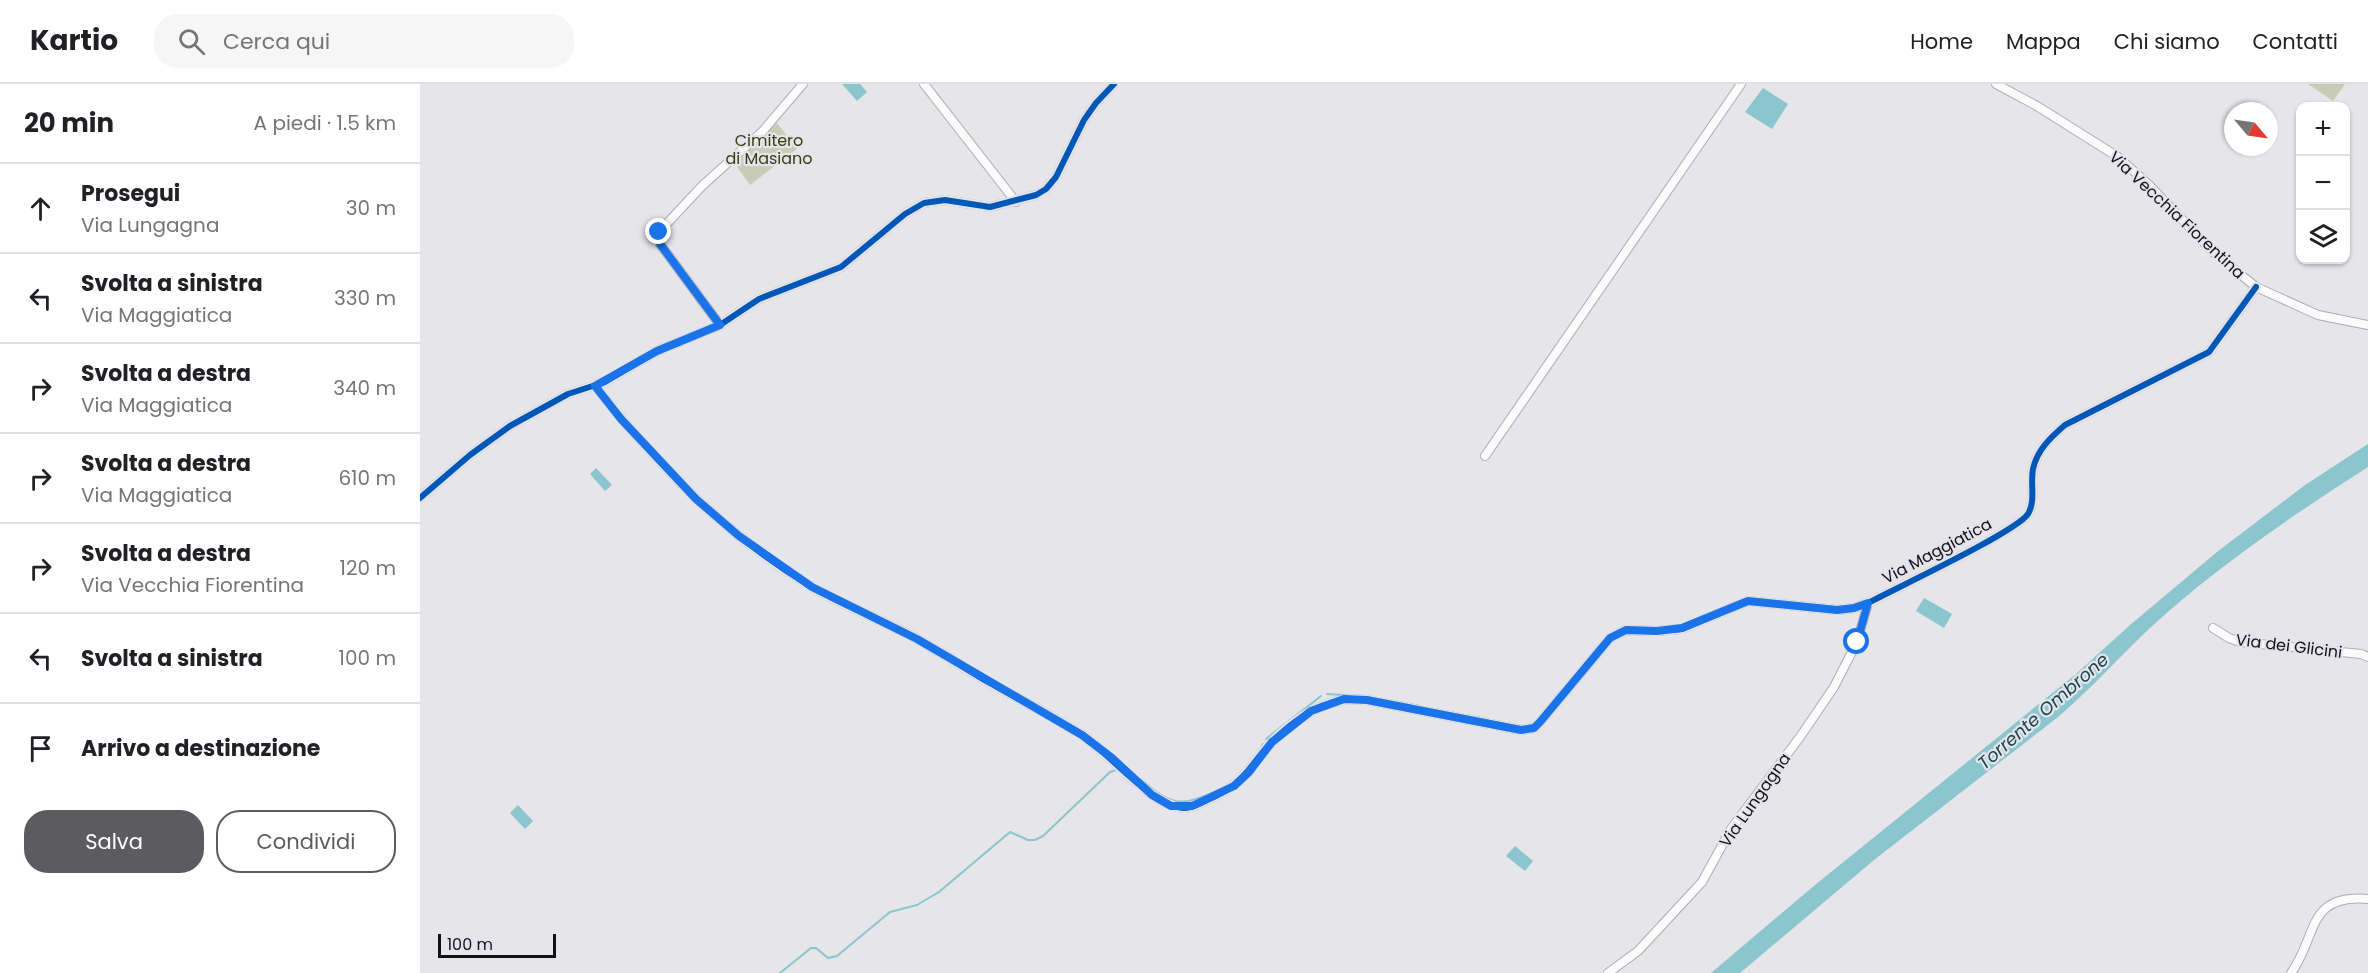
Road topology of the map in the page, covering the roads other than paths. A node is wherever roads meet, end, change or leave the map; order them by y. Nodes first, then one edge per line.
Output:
1 (803, 84) edge
2 (924, 84) edge
3 (1114, 84) edge
4 (1741, 84) edge
5 (1996, 84) edge
6 (1016, 202) junction
7 (2256, 287) junction
8 (720, 325) junction
9 (2368, 325) edge
10 (595, 386) junction
11 (1485, 456) dead end
12 (420, 498) edge
13 (1868, 603) junction
14 (2213, 628) dead end
15 (2368, 657) edge
16 (2368, 899) edge
17 (1608, 973) edge
18 (2291, 973) edge

1 - 8 street
2 - 6 street
3 - 6 street
4 - 11 street
5 - 7 street, Via Vecchia Fiorentina
6 - 8 street
7 - 9 street, Via Vecchia Fiorentina
7 - 13 street, Via Maggiatica
8 - 10 street
10 - 12 street
10 - 13 street, Via Maggiatica
13 - 17 street, Via Lungagna
14 - 15 street, Via dei Glicini
16 - 18 street

